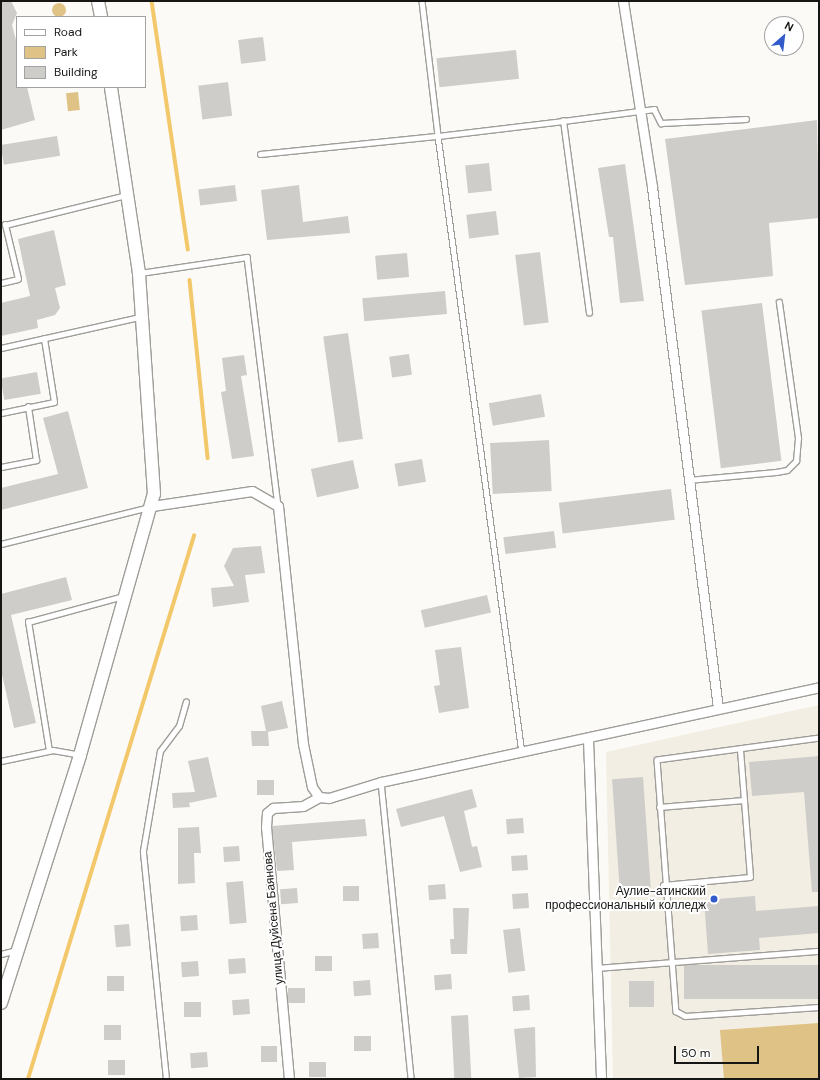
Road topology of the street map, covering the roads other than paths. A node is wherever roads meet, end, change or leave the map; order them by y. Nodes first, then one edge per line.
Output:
1 (98, 1) edge
2 (422, 1) edge
3 (623, 1) edge
4 (101, 16) edge
5 (111, 88) edge
6 (641, 110) junction
7 (746, 119) dead end
8 (563, 121) junction
9 (438, 136) junction
10 (260, 154) dead end
11 (127, 194) junction
12 (139, 273) junction
13 (1, 283) edge
14 (779, 302) dead end
15 (589, 313) dead end
16 (142, 317) junction
17 (44, 338) junction
18 (1, 348) edge
19 (28, 407) junction
20 (1, 412) edge
21 (1, 467) edge
22 (688, 480) junction
23 (152, 506) junction
24 (278, 506) junction
25 (1, 544) edge
26 (126, 596) junction
27 (819, 687) edge
28 (186, 702) dead end
29 (718, 708) junction
30 (819, 738) edge
31 (588, 739) junction
32 (740, 749) junction
33 (49, 751) junction
34 (522, 752) junction
35 (80, 755) junction
36 (1, 761) edge
37 (381, 782) junction
38 (319, 797) junction
39 (744, 800) junction
40 (659, 807) junction
41 (663, 885) junction
42 (18, 950) junction
43 (819, 951) edge
44 (1, 954) edge
45 (672, 961) junction
46 (596, 968) junction
47 (1, 1003) edge
48 (819, 1007) edge
49 (166, 1079) edge
50 (289, 1079) edge
51 (411, 1079) edge
52 (601, 1079) edge

1 - 4 street
2 - 9 lane
3 - 6 street
5 - 11 street
6 - 7 lane
6 - 8 lane
6 - 22 street
8 - 9 lane
8 - 15 lane
9 - 10 lane
9 - 34 lane
11 - 12 street
11 - 13 lane
12 - 16 street
12 - 24 lane
14 - 22 lane
16 - 17 lane
16 - 23 street
17 - 18 lane
17 - 19 lane
19 - 20 lane
19 - 21 lane
22 - 29 street
23 - 24 street
23 - 25 lane
23 - 26 street
24 - 38 street
26 - 33 lane
26 - 35 street
27 - 29 street
28 - 49 lane
29 - 31 street
30 - 32 lane
31 - 34 street
31 - 46 street
32 - 39 lane
32 - 40 lane
33 - 35 lane
33 - 36 lane
34 - 37 street
35 - 42 street
37 - 38 street
37 - 51 lane
38 - 50 street, улица Дуйсена Баянова
39 - 40 lane
39 - 41 lane
40 - 41 lane
41 - 45 lane
42 - 44 lane
42 - 47 street
43 - 45 lane
45 - 46 lane
45 - 48 lane
46 - 52 street

